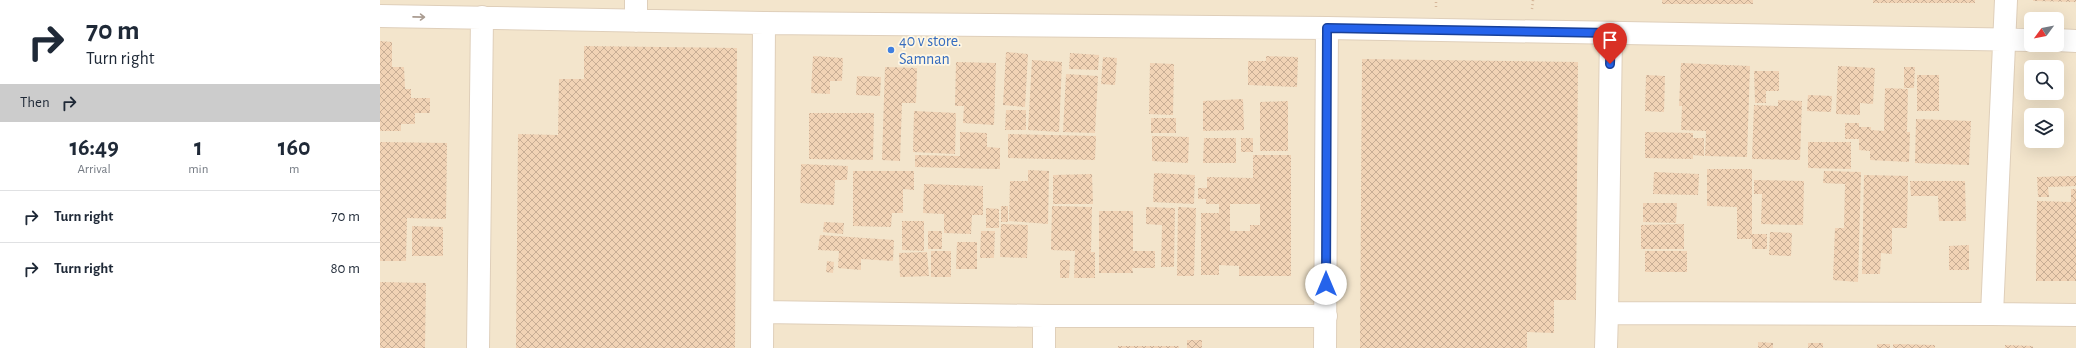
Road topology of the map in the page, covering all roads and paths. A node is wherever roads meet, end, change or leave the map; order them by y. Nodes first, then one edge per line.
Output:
1 (2006, 0) edge
2 (636, 10) edge
3 (380, 16) edge
4 (482, 17) junction
5 (764, 23) junction
6 (1327, 28) junction
7 (1611, 33) junction
8 (2004, 39) junction
9 (2024, 40) edge
10 (2064, 40) edge
11 (2076, 41) edge
12 (763, 312) junction
13 (1607, 314) junction
14 (1992, 314) junction
15 (2076, 314) edge
16 (1044, 316) junction
17 (1326, 316) junction
18 (478, 348) edge
19 (762, 348) edge
20 (1044, 348) edge
21 (1325, 348) edge
22 (1606, 348) edge

1 - 8 street
2 - 4 street
2 - 5 street
3 -> 4 street
4 - 18 street
5 - 6 street
5 - 12 street
6 - 7 street
6 - 17 street
7 - 8 street
7 - 13 street
8 - 9 street
8 - 14 street
10 - 11 street
12 - 16 street
12 - 19 street
13 - 14 street
13 - 22 street
14 - 15 street
16 - 17 street
16 - 20 street
17 - 21 street

